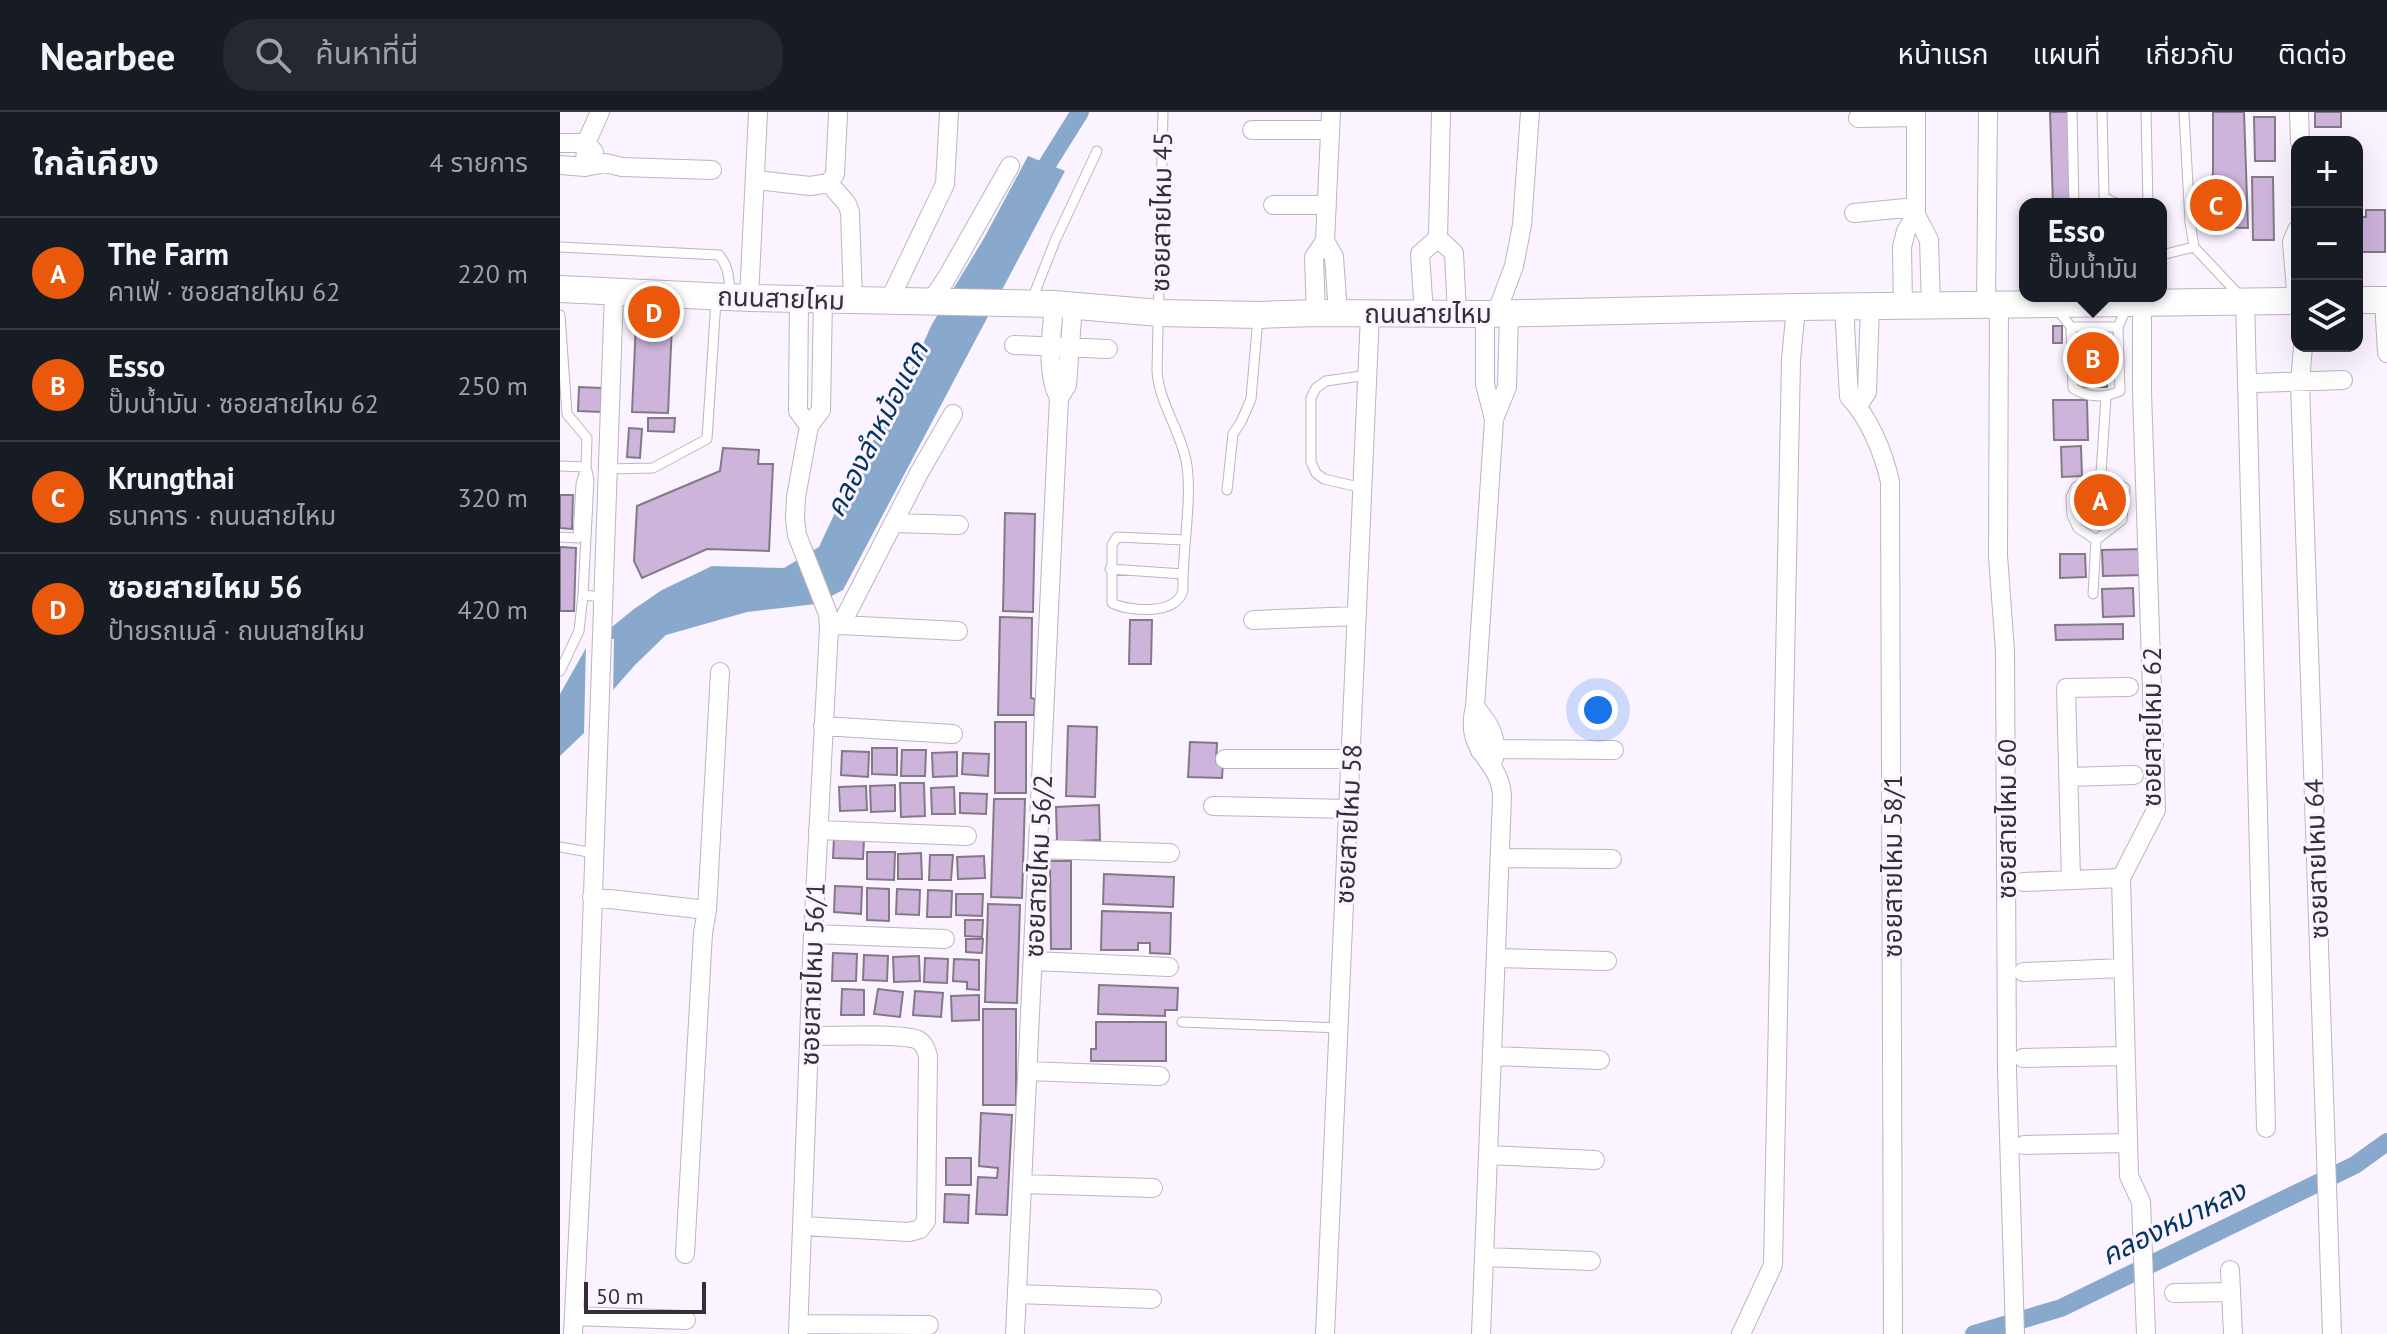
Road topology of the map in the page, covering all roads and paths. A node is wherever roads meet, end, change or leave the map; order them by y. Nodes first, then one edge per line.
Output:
1 (600, 112) edge
2 (758, 112) edge
3 (949, 112) edge
4 (1163, 112) edge
5 (1441, 112) edge
6 (1530, 112) edge
7 (1988, 112) edge
8 (2072, 112) edge
9 (2102, 112) edge
10 (2146, 112) edge
11 (2184, 112) edge
12 (2299, 112) edge
13 (838, 114) edge
14 (1916, 115) edge
15 (1858, 118) dead end
16 (1330, 121) edge
17 (1252, 130) dead end
18 (2300, 136) edge
19 (560, 143) edge
20 (586, 143) junction
21 (1097, 151) dead end
22 (605, 163) junction
23 (560, 165) edge
24 (1010, 166) dead end
25 (585, 167) junction
26 (712, 170) dead end
27 (756, 180) junction
28 (829, 183) junction
29 (2074, 198) edge
30 (2106, 198) edge
31 (2148, 198) edge
32 (1273, 205) dead end
33 (1327, 205) junction
34 (1916, 211) junction
35 (1854, 213) dead end
36 (1438, 238) junction
37 (560, 247) edge
38 (2194, 247) junction
39 (2167, 254) edge
40 (560, 289) edge
41 (614, 292) junction
42 (732, 297) junction
43 (811, 298) junction
44 (2386, 299) edge
45 (853, 300) junction
46 (2363, 300) edge
47 (889, 301) junction
48 (2245, 301) junction
49 (2291, 301) edge
50 (934, 302) junction
51 (1041, 304) junction
52 (1992, 305) junction
53 (1857, 306) junction
54 (1903, 306) junction
55 (1931, 306) junction
56 (1796, 307) junction
57 (2068, 308) edge
58 (2130, 311) junction
59 (1159, 313) junction
60 (1327, 313) junction
61 (1370, 314) junction
62 (1424, 314) junction
63 (1457, 314) junction
64 (1496, 314) junction
65 (1259, 315) junction
66 (561, 321) edge
67 (2119, 344) junction
68 (1014, 345) dead end
69 (2106, 345) dead end
70 (1051, 347) junction
71 (1070, 348) junction
72 (1108, 349) dead end
73 (562, 351) edge
74 (2303, 352) edge
75 (2387, 353) edge
76 (2106, 368) dead end
77 (2119, 368) junction
78 (1368, 375) junction
79 (2343, 380) dead end
80 (563, 382) edge
81 (2255, 383) dead end
82 (2300, 383) junction
83 (2106, 397) junction
84 (1059, 398) junction
85 (1858, 406) junction
86 (564, 414) edge
87 (953, 414) dead end
88 (560, 466) edge
89 (586, 467) junction
90 (607, 469) junction
91 (2101, 473) junction
92 (1363, 488) junction
93 (1227, 490) dead end
94 (894, 523) junction
95 (959, 525) dead end
96 (560, 537) edge
97 (1184, 540) junction
98 (2096, 540) junction
99 (1110, 569) junction
100 (1183, 574) junction
101 (2093, 594) dead end
102 (583, 595) junction
103 (602, 597) junction
104 (1357, 616) junction
105 (1253, 620) dead end
106 (833, 622) junction
107 (958, 631) dead end
108 (560, 671) edge
109 (720, 672) dead end
110 (2129, 687) dead end
111 (823, 726) junction
112 (953, 734) dead end
113 (1614, 750) dead end
114 (1489, 755) junction
115 (1225, 759) dead end
116 (1351, 759) junction
117 (2134, 775) dead end
118 (2068, 777) junction
119 (1213, 806) dead end
120 (1348, 809) junction
121 (818, 830) junction
122 (967, 836) dead end
123 (560, 847) edge
124 (1039, 849) junction
125 (594, 853) junction
126 (1170, 853) dead end
127 (1500, 858) junction
128 (1612, 859) dead end
129 (2121, 878) junction
130 (2071, 880) junction
131 (2023, 882) dead end
132 (592, 897) junction
133 (707, 910) junction
134 (813, 934) junction
135 (945, 939) dead end
136 (1497, 958) junction
137 (1033, 961) junction
138 (1607, 961) dead end
139 (1169, 967) dead end
140 (2123, 968) junction
141 (2023, 972) dead end
142 (1182, 1022) dead end
143 (1339, 1028) junction
144 (809, 1036) junction
145 (1493, 1056) junction
146 (2126, 1056) junction
147 (2023, 1058) dead end
148 (1600, 1060) dead end
149 (1028, 1071) junction
150 (1160, 1076) dead end
151 (2266, 1128) dead end
152 (2128, 1143) junction
153 (2024, 1145) dead end
154 (1488, 1155) junction
155 (1595, 1160) dead end
156 (1023, 1184) junction
157 (1153, 1188) dead end
158 (803, 1226) junction
159 (685, 1254) dead end
160 (1484, 1257) junction
161 (1591, 1261) dead end
162 (2230, 1270) dead end
163 (2231, 1292) junction
164 (2174, 1293) dead end
165 (1017, 1294) junction
166 (1152, 1299) dead end
167 (686, 1320) dead end
168 (574, 1325) edge
169 (929, 1325) dead end
170 (2146, 1327) edge
171 (798, 1329) edge
172 (1893, 1333) edge
173 (1015, 1334) edge
174 (1325, 1334) edge
175 (1481, 1334) edge
176 (1741, 1334) edge
177 (2015, 1334) edge
178 (2233, 1334) edge
179 (2332, 1334) edge

1 - 20 street
2 - 27 street
3 - 47 street
4 - 59 lane, ซอยสายไหม 45
5 - 36 street
6 - 64 street
7 - 52 street, ซอยสายไหม 60
8 - 29 lane
9 - 30 lane
10 - 31 lane
11 - 38 lane
12 - 18 street
13 - 28 street
14 - 15 street
14 - 34 street
16 - 17 street
16 - 33 street
19 - 20 street
20 - 22 street
20 - 25 street
21 - 51 lane
22 - 25 street
22 - 26 street
23 - 25 street
24 - 50 street
27 - 28 street
27 - 42 street
28 - 45 street
32 - 33 street
33 - 60 street
34 - 35 street
34 - 54 street
34 - 55 street
36 - 62 street
36 - 63 street
37 - 42 lane
38 - 39 lane
38 - 48 lane
40 - 41 main road, ถนนสายไหม
41 - 42 main road, ถนนสายไหม
41 - 90 street
42 - 43 main road, ถนนสายไหม
42 - 90 lane
43 - 45 main road, ถนนสายไหม
43 - 106 street
44 - 46 main road
44 - 75 street
45 - 47 main road, ถนนสายไหม
47 - 50 main road, ถนนสายไหม
48 - 49 main road, ถนนสายไหม
48 - 58 main road, ถนนสายไหม
48 - 151 street
50 - 51 main road, ถนนสายไหม
51 - 59 main road, ถนนสายไหม
51 - 70 street, ซอยสายไหม 56/2
51 - 71 street, ซอยสายไหม 56/2
52 - 55 main road, ถนนสายไหม
52 - 57 main road, ถนนสายไหม
52 - 177 street, ซอยสายไหม 60
53 - 54 main road, ถนนสายไหม
53 - 56 main road, ถนนสายไหม
53 - 85 street
53 - 85 street, ซอยสายไหม 58/1
54 - 55 main road, ถนนสายไหม
56 - 64 main road, ถนนสายไหม
56 - 176 street
57 - 58 main road, ถนนสายไหม
57 - 83 lane
58 - 67 lane
58 - 129 street, ซอยสายไหม 62
59 - 65 main road, ถนนสายไหม
59 - 97 lane, ซอยสายไหม 45
60 - 61 main road, ถนนสายไหม
60 - 65 main road, ถนนสายไหม
61 - 62 main road, ถนนสายไหม
61 - 78 street, ซอยสายไหม 58
62 - 63 main road, ถนนสายไหม
63 - 64 main road, ถนนสายไหม
64 - 114 street
65 - 93 lane
66 - 73 lane
67 - 69 lane
67 - 77 lane
68 - 70 street
70 - 71 street
70 - 84 street, ซอยสายไหม 56/2
71 - 72 street
71 - 84 street, ซอยสายไหม 56/2
73 - 80 lane
74 - 82 street, ซอยสายไหม 64
76 - 77 lane
77 - 83 lane
78 - 92 street, ซอยสายไหม 58
78 - 92 lane
79 - 82 street
80 - 86 lane
81 - 82 street
82 - 179 street, ซอยสายไหม 64
83 - 91 lane
84 - 124 street, ซอยสายไหม 56/2
85 - 172 street, ซอยสายไหม 58/1
86 - 89 lane
87 - 94 street
88 - 89 lane
89 - 96 lane
89 - 102 lane
90 - 103 street
91 - 98 lane
91 - 98 lane
92 - 104 street, ซอยสายไหม 58
94 - 95 street
94 - 106 street
97 - 99 lane
97 - 100 lane, ซอยสายไหม 45
98 - 101 lane
99 - 100 lane
99 - 100 lane
102 - 103 lane
102 - 108 lane
103 - 125 street
104 - 105 street
104 - 116 street, ซอยสายไหม 58
106 - 107 street
106 - 111 street, ซอยสายไหม 56/1
109 - 133 street
110 - 118 street
111 - 112 street
111 - 121 street, ซอยสายไหม 56/1
113 - 114 street
114 - 127 street
115 - 116 street
116 - 120 street, ซอยสายไหม 58
117 - 118 street
118 - 130 street
119 - 120 street
120 - 143 street, ซอยสายไหม 58
121 - 122 street
121 - 134 street, ซอยสายไหม 56/1
123 - 125 lane
124 - 126 street
124 - 137 street, ซอยสายไหม 56/2
125 - 132 street
127 - 128 street
127 - 136 street
129 - 130 street
129 - 140 street, ซอยสายไหม 62
130 - 131 street
132 - 133 street
132 - 168 street
133 - 159 street
134 - 135 street
134 - 144 street, ซอยสายไหม 56/1
136 - 138 street
136 - 145 street
137 - 139 street
137 - 149 street, ซอยสายไหม 56/2
140 - 141 street
140 - 146 street, ซอยสายไหม 62
142 - 143 lane
143 - 174 street, ซอยสายไหม 58
144 - 158 street, ซอยสายไหม 56/1
144 - 158 street
145 - 148 street
145 - 154 street
146 - 147 street
146 - 152 street, ซอยสายไหม 62
149 - 150 street
149 - 156 street, ซอยสายไหม 56/2
152 - 153 street
152 - 170 street, ซอยสายไหม 62
154 - 155 street
154 - 160 street
156 - 157 street
156 - 165 street, ซอยสายไหม 56/2
158 - 171 street, ซอยสายไหม 56/1
160 - 161 street
160 - 175 street
162 - 163 street
163 - 164 street
163 - 178 street
165 - 166 street
165 - 173 street, ซอยสายไหม 56/2
167 - 168 street
169 - 171 street

